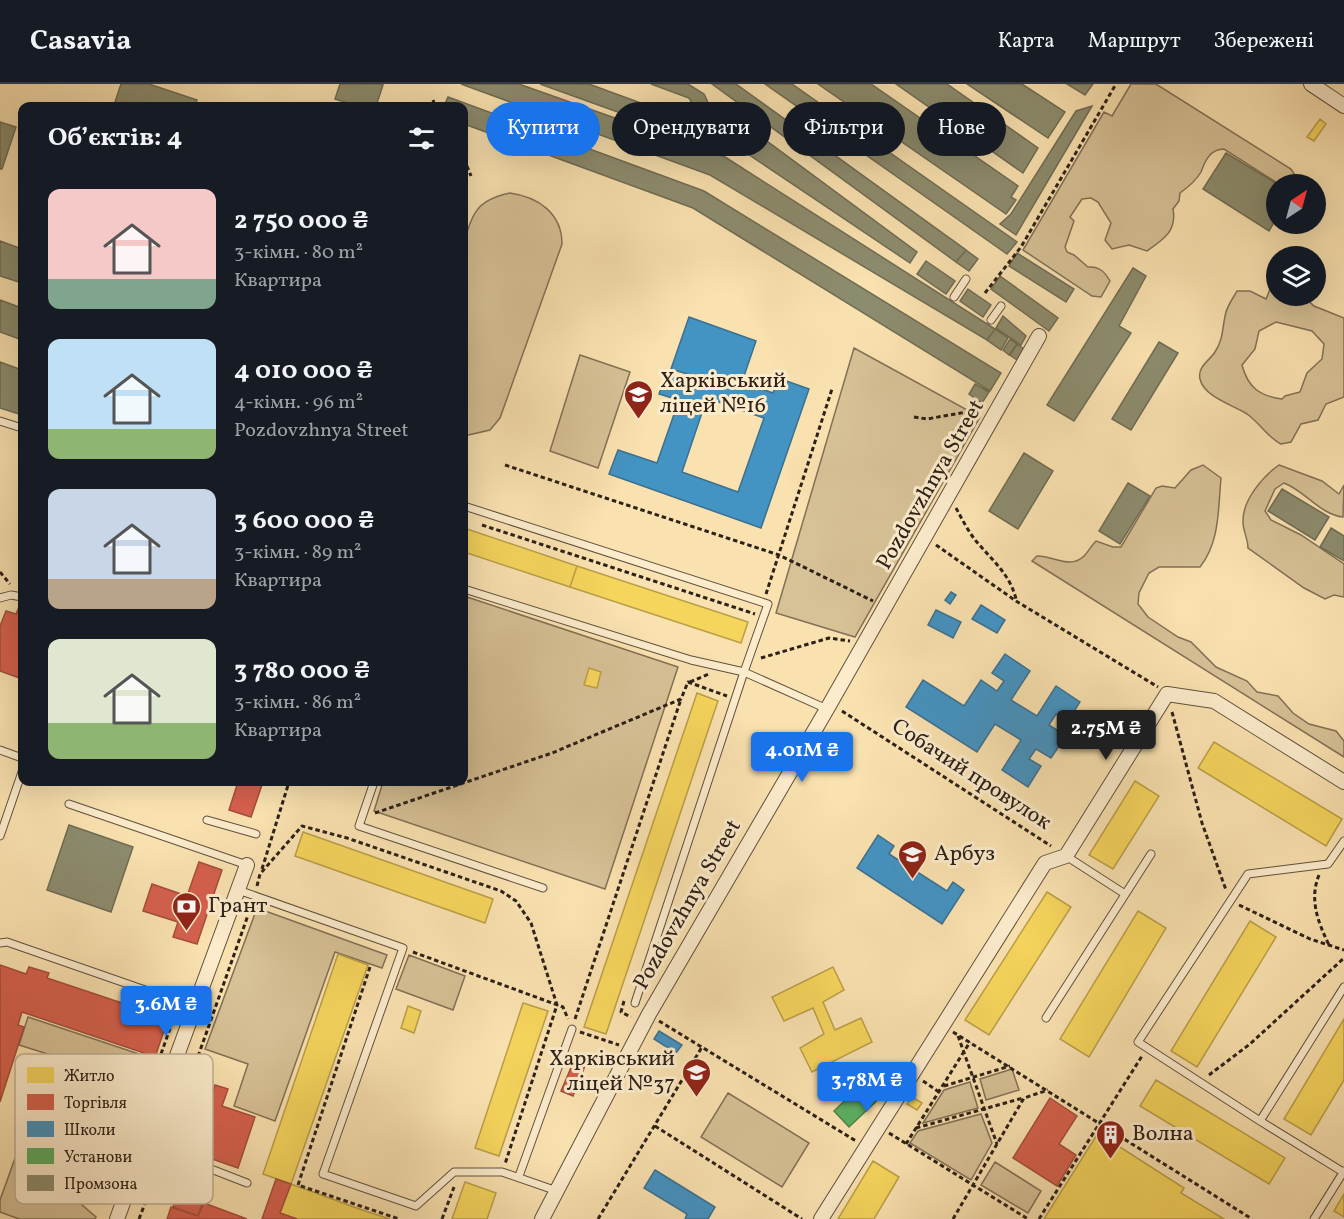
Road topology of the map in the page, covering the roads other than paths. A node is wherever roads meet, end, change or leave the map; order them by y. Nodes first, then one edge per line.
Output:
1 (1311, 84) edge
2 (1344, 106) edge
3 (966, 279) dead end
4 (954, 297) dead end
5 (1001, 306) dead end
6 (992, 320) dead end
7 (1039, 336) dead end
8 (0, 421) edge
9 (18, 427) edge
10 (468, 508) edge
11 (468, 590) edge
12 (18, 596) edge
13 (0, 598) edge
14 (744, 672) junction
15 (827, 709) junction
16 (0, 750) edge
17 (18, 757) edge
18 (1344, 782) edge
19 (18, 784) edge
20 (373, 786) edge
21 (69, 804) dead end
22 (207, 820) dead end
23 (256, 834) dead end
24 (0, 836) edge
25 (1344, 841) edge
26 (1151, 854) dead end
27 (1066, 856) junction
28 (247, 865) joint
29 (543, 888) dead end
30 (238, 890) junction
31 (1125, 894) junction
32 (0, 943) edge
33 (1344, 987) edge
34 (635, 1003) dead end
35 (194, 1007) junction
36 (1046, 1018) dead end
37 (572, 1029) road end
38 (177, 1054) edge
39 (1260, 1121) junction
40 (213, 1170) edge
41 (1343, 1172) edge
42 (519, 1176) junction
43 (248, 1183) dead end
44 (557, 1191) junction
45 (122, 1204) edge
46 (117, 1219) edge
47 (542, 1219) edge
48 (821, 1219) edge
49 (1314, 1219) edge

1 - 2 street
3 - 4 lane
5 - 6 lane
7 - 15 street, Pozdovzhnya Street
8 - 9 lane
10 - 14 lane
11 - 14 lane
12 - 13 lane
14 - 15 lane
14 - 34 lane
15 - 44 street, Pozdovzhnya Street
16 - 17 lane
18 - 27 street
19 - 24 lane
20 - 29 lane
21 - 28 lane
22 - 23 lane
25 - 39 lane
26 - 31 lane
27 - 31 lane
27 - 48 street
28 - 30 street
30 - 35 street
30 - 42 lane
31 - 36 lane
32 - 35 lane
33 - 39 lane
35 - 38 street
37 - 42 lane
39 - 41 lane
40 - 43 lane
41 - 49 lane
42 - 44 lane
44 - 47 street, Pozdovzhnya Street
45 - 46 street

